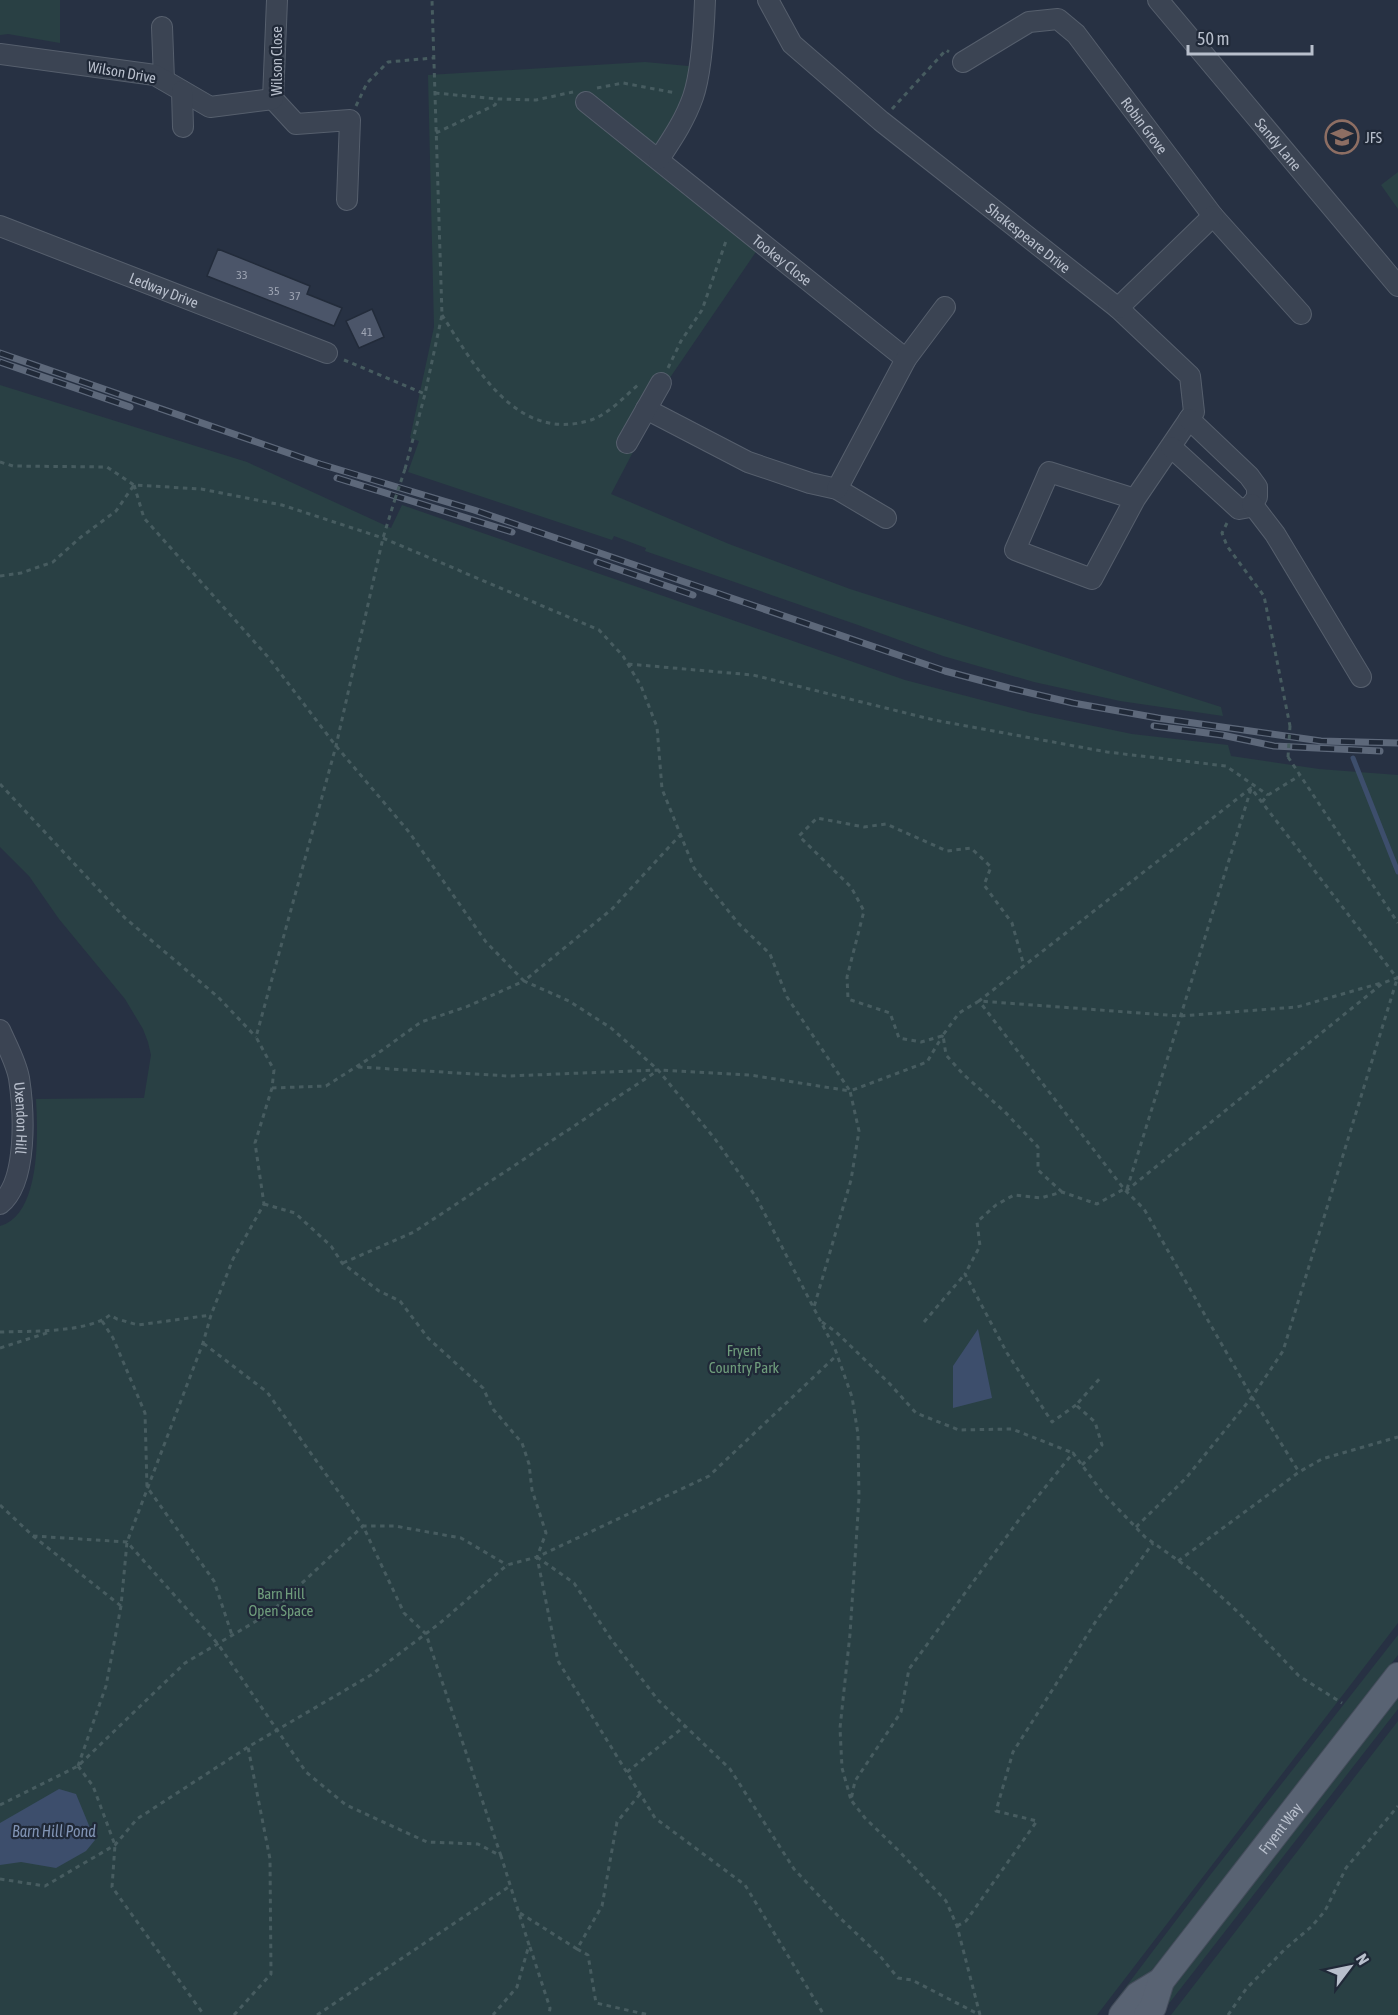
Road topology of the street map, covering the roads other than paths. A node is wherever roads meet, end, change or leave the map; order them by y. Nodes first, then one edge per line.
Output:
1 (277, 0) edge
2 (705, 0) edge
3 (768, 0) edge
4 (1158, 0) edge
5 (162, 27) dead end
6 (0, 54) edge
7 (963, 62) road end
8 (164, 80) junction
9 (182, 91) junction
10 (585, 94) road end
11 (273, 99) junction
12 (183, 127) dead end
13 (659, 159) junction
14 (347, 200) dead end
15 (1213, 216) junction
16 (0, 226) edge
17 (1398, 286) edge
18 (945, 307) dead end
19 (1118, 308) junction
20 (1301, 314) dead end
21 (327, 353) road end
22 (906, 359) junction
23 (661, 383) road end
24 (646, 409) junction
25 (1189, 419) junction
26 (627, 443) dead end
27 (1171, 447) junction
28 (837, 489) junction
29 (1135, 499) junction
30 (1244, 505) junction
31 (886, 518) dead end
32 (1360, 677) dead end
33 (0, 1030) edge
34 (0, 1204) edge
35 (1398, 1676) edge
36 (1161, 1981) junction
37 (1122, 2015) edge
38 (1147, 2015) edge

1 - 11 street, Wilson Close
2 - 13 street
3 - 19 street, Shakespeare Drive
4 - 17 street, Sandy Lane
5 - 8 street
6 - 8 street, Wilson Drive
7 - 15 street, Robin Grove
8 - 9 street, Wilson Drive
9 - 11 street, Wilson Drive
9 - 12 street
10 - 13 street, Tookey Close
11 - 14 street, Wilson Close
13 - 22 street, Tookey Close
15 - 19 street
15 - 20 street, Robin Grove
16 - 21 street, Ledway Drive
18 - 22 street
19 - 25 street, Shakespeare Drive
22 - 28 street
23 - 24 street
24 - 26 street
24 - 28 street
25 - 27 street, Shakespeare Drive
25 - 30 street
27 - 29 street, Shakespeare Drive
27 - 30 street
28 - 31 street
29 - 29 street, Shakespeare Drive
30 - 32 street
33 - 34 street, Uxendon Hill
35 - 36 main road, Fryent Way
36 - 37 main road, Fryent Way
36 - 38 main road, Fryent Way

